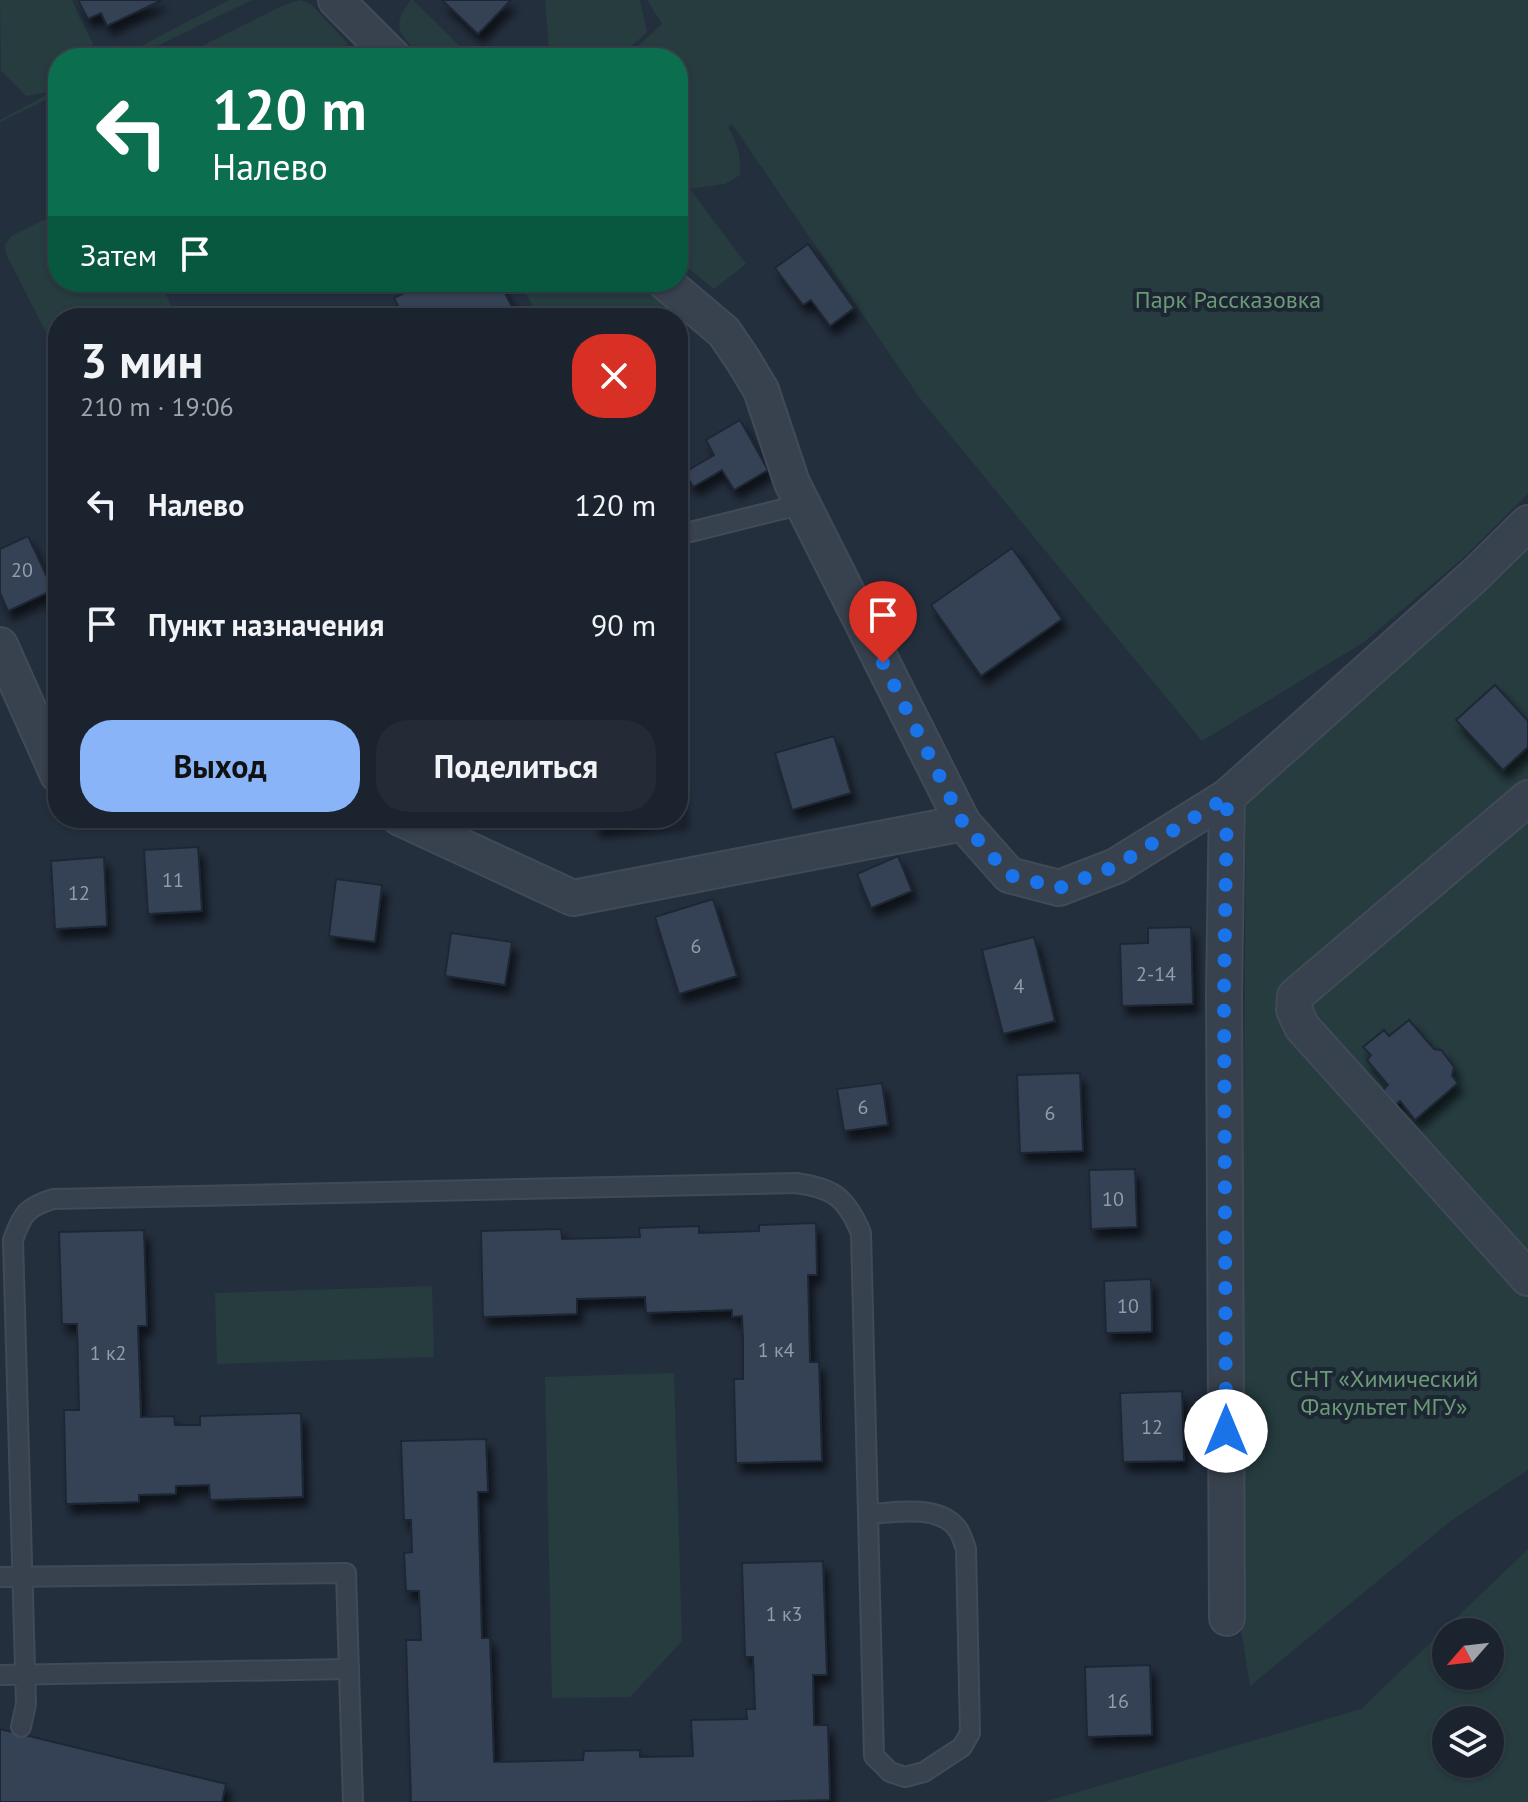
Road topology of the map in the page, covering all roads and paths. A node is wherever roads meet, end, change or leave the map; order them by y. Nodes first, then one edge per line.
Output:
1 (336, 0) edge
2 (384, 48) edge
3 (677, 292) edge
4 (803, 504) junction
5 (1528, 523) edge
6 (688, 533) edge
7 (0, 645) edge
8 (48, 753) edge
9 (1227, 797) junction
10 (1525, 806) edge
11 (963, 823) junction
12 (422, 828) edge
13 (1528, 1278) edge
14 (868, 1514) junction
15 (0, 1577) edge
16 (21, 1577) junction
17 (1227, 1618) dead end
18 (349, 1669) junction
19 (0, 1675) edge
20 (24, 1675) junction
21 (21, 1727) dead end
22 (353, 1802) edge

1 - 2 street
3 - 4 street
4 - 6 lane
4 - 11 street
5 - 9 street
7 - 8 street
9 - 11 street
9 - 17 street
10 - 13 street
11 - 12 street
14 - 14 lane
14 - 16 lane
15 - 16 lane
16 - 18 lane
16 - 20 lane
18 - 20 lane
18 - 22 lane
19 - 20 lane
20 - 21 lane

